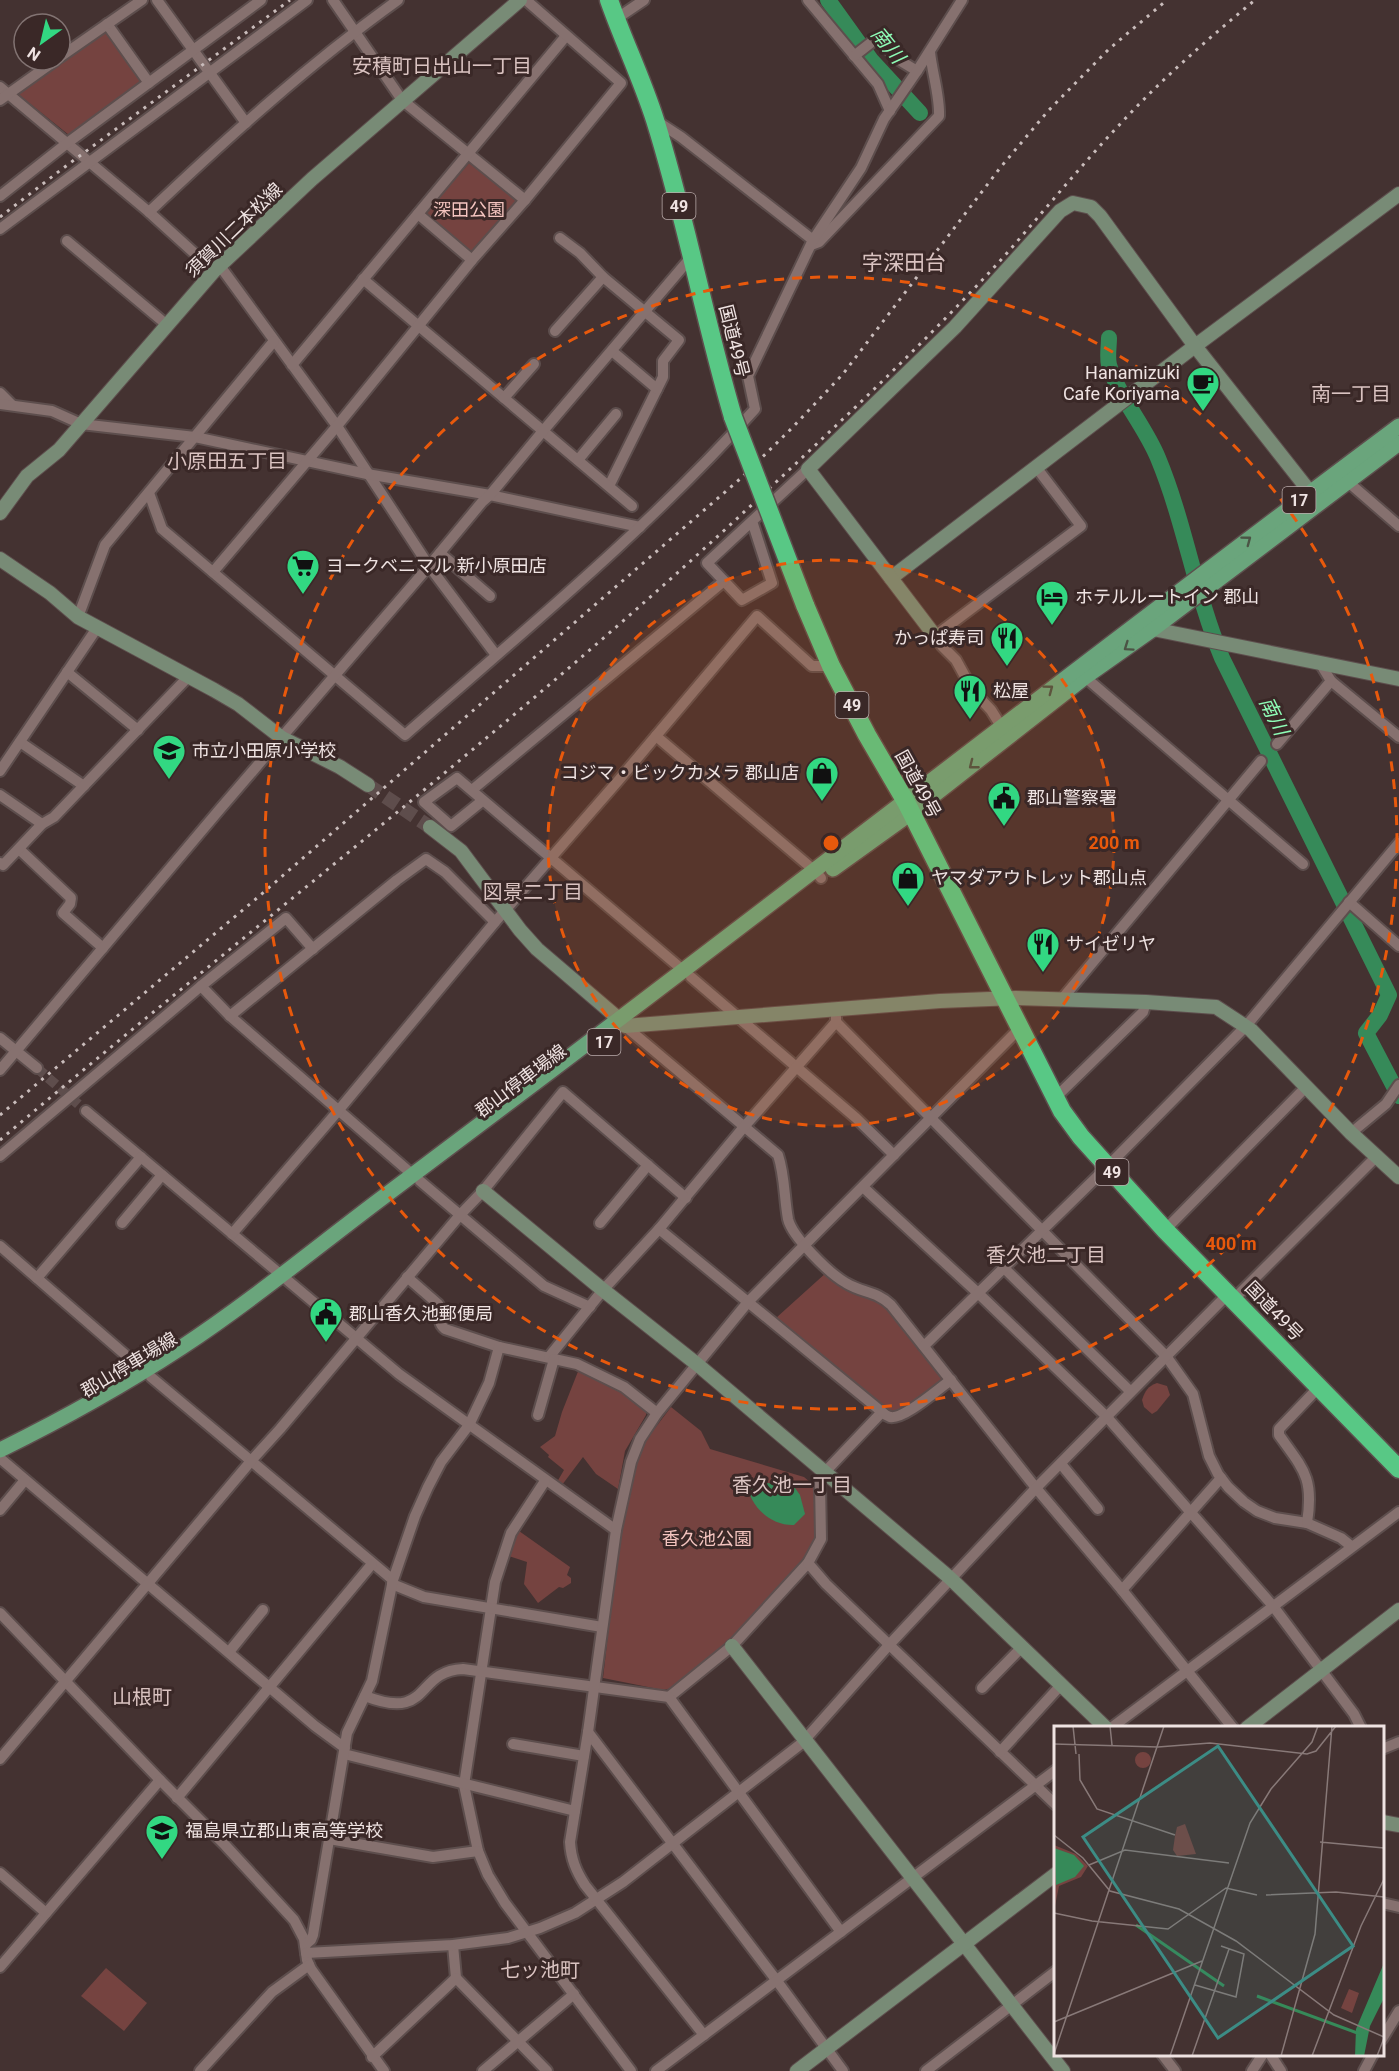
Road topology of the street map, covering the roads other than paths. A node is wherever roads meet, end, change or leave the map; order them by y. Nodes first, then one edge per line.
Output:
1 (142, 0) edge
2 (157, 0) edge
3 (261, 0) edge
4 (307, 0) edge
5 (333, 0) edge
6 (398, 0) edge
7 (520, 0) edge
8 (526, 0) edge
9 (609, 0) edge
10 (644, 0) edge
11 (808, 0) edge
12 (962, 0) edge
13 (616, 19) junction
14 (107, 24) junction
15 (354, 31) junction
16 (566, 36) junction
17 (72, 49) edge
18 (194, 51) junction
19 (930, 52) junction
20 (857, 54) junction
21 (917, 71) junction
22 (37, 72) edge
23 (208, 72) junction
24 (149, 84) junction
25 (2, 94) edge
26 (402, 100) junction
27 (890, 111) junction
28 (655, 120) junction
29 (246, 123) junction
30 (66, 144) junction
31 (468, 153) junction
32 (88, 161) junction
33 (1399, 194) edge
34 (0, 196) edge
35 (525, 200) junction
36 (149, 212) junction
37 (418, 214) junction
38 (0, 229) edge
39 (560, 238) dead end
40 (67, 241) dead end
41 (812, 243) junction
42 (692, 256) junction
43 (472, 260) junction
44 (217, 268) junction
45 (603, 277) junction
46 (363, 279) junction
47 (646, 311) junction
48 (167, 325) junction
49 (418, 325) junction
50 (555, 332) dead end
51 (274, 341) junction
52 (1195, 346) junction
53 (612, 351) junction
54 (534, 364) dead end
55 (292, 365) junction
56 (657, 389) junction
57 (0, 393) edge
58 (504, 398) junction
59 (0, 404) edge
60 (12, 405) junction
61 (616, 414) dead end
62 (81, 424) junction
63 (337, 426) junction
64 (1399, 426) edge
65 (543, 431) junction
66 (195, 437) junction
67 (1399, 443) edge
68 (578, 460) junction
69 (306, 461) junction
70 (1036, 467) junction
71 (808, 469) junction
72 (367, 474) junction
73 (1347, 482) junction
74 (609, 486) junction
75 (1310, 492) junction
76 (149, 493) junction
77 (490, 495) junction
78 (632, 506) dead end
79 (0, 513) edge
80 (752, 521) junction
81 (1399, 526) edge
82 (640, 528) junction
83 (440, 553) junction
84 (0, 559) edge
85 (429, 566) junction
86 (213, 572) junction
87 (891, 578) junction
88 (724, 581) junction
89 (1195, 588) junction
90 (490, 596) dead end
91 (78, 617) junction
92 (1148, 624) junction
93 (97, 628) junction
94 (935, 636) junction
95 (495, 655) junction
96 (1320, 663) junction
97 (831, 666) junction
98 (67, 672) junction
99 (334, 675) junction
100 (189, 676) junction
101 (1085, 677) junction
102 (1399, 679) edge
103 (1331, 681) junction
104 (1001, 726) junction
105 (138, 730) junction
106 (656, 736) junction
107 (1399, 736) edge
108 (282, 738) junction
109 (20, 742) junction
110 (1277, 744) dead end
111 (1262, 760) dead end
112 (0, 771) edge
113 (368, 785) tunnel mouth
114 (84, 786) junction
115 (472, 790) junction
116 (0, 795) edge
117 (1228, 799) junction
118 (482, 801) junction
119 (909, 808) junction
120 (42, 824) junction
121 (430, 827) tunnel mouth
122 (1399, 843) edge
123 (20, 849) junction
124 (551, 858) junction
125 (0, 863) edge
126 (1303, 864) dead end
127 (818, 874) junction
128 (1348, 902) junction
129 (506, 911) junction
130 (495, 922) junction
131 (1399, 946) edge
132 (103, 948) junction
133 (313, 949) junction
134 (687, 974) junction
135 (201, 986) junction
136 (1004, 999) junction
137 (1062, 999) junction
138 (1146, 1002) junction
139 (230, 1016) junction
140 (836, 1016) junction
141 (739, 1017) junction
142 (622, 1023) junction
143 (1246, 1026) junction
144 (1020, 1028) junction
145 (0, 1038) edge
146 (16, 1051) junction
147 (796, 1067) junction
148 (37, 1068) tunnel mouth
149 (0, 1070) edge
150 (1399, 1085) edge
151 (1306, 1088) junction
152 (1055, 1098) junction
153 (86, 1110) tunnel mouth
154 (338, 1111) junction
155 (931, 1117) junction
156 (743, 1128) junction
157 (1351, 1133) junction
158 (894, 1155) junction
159 (0, 1156) edge
160 (141, 1156) junction
161 (1376, 1157) junction
162 (648, 1165) junction
163 (1108, 1166) junction
164 (162, 1175) junction
165 (1399, 1177) edge
166 (417, 1178) junction
167 (863, 1187) junction
168 (483, 1191) junction
169 (686, 1198) junction
170 (460, 1215) junction
171 (122, 1223) dead end
172 (600, 1223) dead end
173 (659, 1229) junction
174 (1042, 1230) junction
175 (1164, 1230) junction
176 (232, 1234) junction
177 (804, 1244) junction
178 (0, 1246) edge
179 (1005, 1268) junction
180 (407, 1277) junction
181 (37, 1278) junction
182 (286, 1278) junction
183 (603, 1290) junction
184 (979, 1294) junction
185 (1230, 1297) junction
186 (748, 1302) junction
187 (590, 1307) junction
188 (356, 1338) junction
189 (924, 1346) junction
190 (499, 1347) junction
191 (1166, 1356) junction
192 (551, 1358) junction
193 (698, 1365) junction
194 (148, 1374) junction
195 (951, 1380) junction
196 (1319, 1387) junction
197 (1130, 1391) junction
198 (882, 1412) junction
199 (657, 1413) junction
200 (538, 1415) dead end
201 (1106, 1416) junction
202 (469, 1425) junction
203 (0, 1449) edge
204 (0, 1459) edge
205 (251, 1461) junction
206 (1061, 1464) junction
207 (1399, 1469) edge
208 (825, 1472) junction
209 (1221, 1478) junction
210 (25, 1480) junction
211 (545, 1481) junction
212 (1036, 1488) junction
213 (1098, 1509) dead end
214 (0, 1510) edge
215 (1190, 1512) junction
216 (1399, 1512) edge
217 (1307, 1523) junction
218 (616, 1530) junction
219 (1351, 1546) junction
220 (808, 1563) junction
221 (372, 1564) junction
222 (951, 1578) junction
223 (393, 1582) junction
224 (148, 1584) junction
225 (1122, 1590) junction
226 (1273, 1606) junction
227 (491, 1608) junction
228 (263, 1610) dead end
229 (1399, 1610) edge
230 (0, 1613) edge
231 (602, 1627) junction
232 (889, 1645) junction
233 (732, 1646) junction
234 (1022, 1647) junction
235 (228, 1652) junction
236 (1187, 1670) junction
237 (1322, 1670) junction
238 (482, 1671) junction
239 (67, 1681) junction
240 (1061, 1685) junction
241 (270, 1686) junction
242 (593, 1687) junction
243 (982, 1688) dead end
244 (365, 1696) junction
245 (669, 1697) junction
246 (1104, 1726) edge
247 (1115, 1726) edge
248 (1231, 1726) edge
249 (1249, 1726) edge
250 (1360, 1726) edge
251 (588, 1732) junction
252 (805, 1738) junction
253 (1399, 1743) edge
254 (513, 1744) dead end
255 (1384, 1749) edge
256 (345, 1751) junction
257 (1000, 1752) junction
258 (2, 1753) edge
259 (584, 1756) junction
260 (1054, 1772) edge
261 (160, 1780) junction
262 (464, 1785) junction
263 (1036, 1785) junction
264 (739, 1792) junction
265 (177, 1798) junction
266 (1054, 1803) edge
267 (575, 1811) junction
268 (1384, 1822) edge
269 (1399, 1825) edge
270 (329, 1839) junction
271 (673, 1844) junction
272 (478, 1851) junction
273 (0, 1873) edge
274 (1054, 1876) edge
275 (914, 1878) junction
276 (597, 1900) junction
277 (1384, 1903) edge
278 (1399, 1907) edge
279 (46, 1913) junction
280 (526, 1932) junction
281 (841, 1932) junction
282 (964, 1943) junction
283 (453, 1945) junction
284 (306, 1949) junction
285 (309, 1965) junction
286 (0, 1967) edge
287 (1054, 1973) edge
288 (456, 1978) junction
289 (777, 1981) junction
290 (574, 1994) junction
291 (1012, 2005) junction
292 (1399, 2011) edge
293 (704, 2036) junction
294 (1384, 2037) edge
295 (518, 2041) junction
296 (827, 2048) junction
297 (1163, 2056) edge
298 (1262, 2056) edge
299 (1271, 2056) edge
300 (1372, 2056) edge
301 (372, 2057) junction
302 (941, 2067) edge
303 (200, 2071) edge
304 (384, 2071) edge
305 (483, 2071) edge
306 (547, 2071) edge
307 (631, 2071) edge
308 (656, 2071) edge
309 (797, 2071) edge
310 (843, 2071) edge
311 (927, 2071) edge
312 (1063, 2071) edge
313 (1175, 2071) edge
314 (1252, 2071) edge
315 (1281, 2071) edge
316 (1364, 2071) edge

1 - 14 street
2 - 18 street
3 - 18 street
4 - 23 street
5 - 15 street
6 - 15 street
7 - 26 street, 須賀川二本松線
8 - 16 street
9 - 13 highway, 国道49号 / 49
10 - 13 street
11 - 20 street
12 - 19 street
13 - 28 highway, 国道49号 / 49
14 - 17 street
14 - 24 street
15 - 26 street
15 - 29 street
16 - 31 street
16 - 35 street
18 - 23 street
18 - 24 street
19 - 21 street
19 - 41 street
20 - 21 street
20 - 27 street
21 - 27 street
22 - 25 street
23 - 29 street
23 - 32 street
24 - 30 street
25 - 30 street
26 - 31 street
26 - 44 street, 須賀川二本松線
27 - 41 street
28 - 41 street
28 - 42 highway, 国道49号 / 49
29 - 36 street
30 - 32 street
30 - 34 street
31 - 35 street
31 - 37 street
32 - 36 street
32 - 38 street
33 - 52 street
35 - 43 street
36 - 44 street
37 - 43 street
37 - 46 street
39 - 45 street
40 - 48 street
41 - 82 street
42 - 47 street
42 - 97 highway, 国道49号 / 49, bridge
43 - 49 street
44 - 48 street, 須賀川二本松線
44 - 51 street
45 - 47 street
45 - 50 street
46 - 49 street
46 - 55 street
47 - 53 street
47 - 56 street
48 - 62 street, 須賀川二本松線
49 - 58 street
49 - 63 street
51 - 55 street
51 - 66 street
52 - 70 street
52 - 71 street
52 - 75 street
53 - 56 street
53 - 65 street
54 - 58 street
55 - 63 street
56 - 74 street
57 - 60 street
58 - 65 street
59 - 60 street
60 - 62 street
61 - 68 street
62 - 66 street
62 - 79 street, 須賀川二本松線
63 - 69 street
63 - 72 street
64 - 75 main road, 郡山停車場線 / 17
65 - 68 street
65 - 77 street
66 - 69 street
66 - 76 street
67 - 73 main road, 郡山停車場線 / 17
68 - 74 street
69 - 72 street
69 - 86 street
70 - 87 street
70 - 94 street
71 - 80 street
71 - 87 street
72 - 77 street
72 - 85 street
73 - 81 street
73 - 89 main road, 郡山停車場線 / 17
74 - 78 street
89 -> 75 main road, 郡山停車場線 / 17
76 - 86 street
76 - 91 street
77 - 82 street
77 - 83 street
80 - 88 street
80 - 88 street
82 - 95 street
83 - 85 street
83 - 90 street
84 - 91 street
85 - 95 street
85 - 99 street
86 - 99 street
87 - 94 street
88 - 115 street
89 - 92 main road, 郡山停車場線 / 17
91 - 93 street
92 - 96 street
92 -> 101 main road, 郡山停車場線 / 17
104 -> 92 main road, 郡山停車場線 / 17
93 - 98 street
93 - 100 street
94 - 104 street
95 - 99 street
96 - 102 street
96 - 103 street
97 - 106 street
97 - 119 highway, 国道49号 / 49
98 - 105 street
98 - 109 street
99 - 108 street
100 - 105 street
100 - 108 street
101 - 117 street
101 -> 119 main road, 郡山停車場線 / 17
103 - 107 street
103 - 110 street
104 - 119 main road, 郡山停車場線 / 17
105 - 114 street
106 - 124 street
106 - 127 street
108 - 113 street
108 - 132 street
109 - 112 street
109 - 114 street
111 - 117 street
114 - 120 street
115 - 118 street
115 - 118 street
116 - 120 street
117 - 126 street
117 - 137 street
118 - 124 street
119 - 127 main road, 郡山停車場線 / 17
119 - 136 highway, 国道49号 / 49
120 - 123 street
121 - 129 street
122 - 128 street
123 - 125 street
123 - 132 street
124 - 129 street
124 - 134 street
127 - 134 main road, 郡山停車場線 / 17
128 - 131 street
128 - 143 street
129 - 130 street
129 - 142 street
130 - 133 street
130 - 154 street
132 - 146 street
133 - 135 street
133 - 139 street
134 - 141 street
134 - 142 main road, 郡山停車場線 / 17
135 - 139 street
135 - 159 street
136 - 137 street
136 - 140 street
136 - 144 highway, 国道49号 / 49
137 - 138 street
138 - 143 street
138 - 152 street
139 - 154 street
140 - 141 street
140 - 147 street
140 - 155 street
141 - 142 street
141 - 147 street
142 - 156 street
142 - 166 main road, 郡山停車場線 / 17
143 - 151 street
143 - 163 street
144 - 152 highway, 国道49号 / 49
144 - 155 street
145 - 146 street
146 - 148 street
146 - 149 street
147 - 156 street
147 - 158 street
150 - 157 street
151 - 157 street
151 - 175 street
152 - 163 highway, 国道49号 / 49
153 - 160 street
154 - 166 street
154 - 176 street
155 - 158 street
155 - 174 street
156 - 169 street
156 - 177 street
157 - 161 street
158 - 167 street
160 - 164 street
160 - 181 street
161 - 165 street
161 - 185 street
162 - 168 street
162 - 169 street
162 - 172 street
163 - 174 street
163 - 175 highway, 国道49号 / 49
164 - 171 street
164 - 176 street
166 - 170 street
166 - 182 main road, 郡山停車場線 / 17
167 - 177 street
167 - 184 street
168 - 170 street
168 - 183 street
169 - 173 street
170 - 180 street
170 - 187 street
173 - 183 street
173 - 186 street
174 - 179 street
174 - 191 street
175 - 185 highway, 国道49号 / 49
176 - 182 street
177 - 186 street
177 - 189 street
178 - 181 street
179 - 184 street
179 - 197 street
180 - 188 street
180 - 190 street
181 - 194 street
182 - 188 street
182 - 194 main road, 郡山停車場線 / 17
183 - 187 street
183 - 193 street
184 - 189 street
184 - 201 street
185 - 191 street
185 - 196 highway, 国道49号 / 49
186 - 193 street
186 - 198 street
187 - 192 street
188 - 202 street
188 - 205 street
189 - 195 street
190 - 192 street
190 - 202 street
191 - 197 street
191 - 209 street
192 - 199 street
192 - 200 street
193 - 199 street
193 - 208 street
194 - 203 main road, 郡山停車場線 / 17
194 - 204 main road, 郡山停車場線 / 17
194 - 205 street
195 - 198 street
195 - 212 street
196 - 207 highway, 国道49号 / 49
196 - 217 street
197 - 201 street
198 - 208 street
199 - 218 street
201 - 206 street
201 - 215 street
202 - 211 street
202 - 223 street
204 - 210 street
205 - 221 street
205 - 224 street
206 - 212 street
206 - 213 street
208 - 220 street
208 - 222 street
209 - 215 street
209 - 217 street
210 - 214 street
210 - 224 street
211 - 218 street
211 - 227 street
212 - 222 street
212 - 225 street
215 - 225 street
215 - 226 street
216 - 219 street
217 - 219 street
218 - 231 street
219 - 226 street
220 - 232 street
220 - 233 street
221 - 223 street
221 - 241 street
222 - 232 street
222 - 234 street
223 - 227 street
223 - 244 street
224 - 235 street
224 - 239 street
225 - 236 street
226 - 236 street
226 - 237 street
227 - 231 street
227 - 238 street
228 - 235 street
229 - 237 street
230 - 239 street
231 - 242 street
232 - 252 street
232 - 257 street
233 - 245 street
233 - 252 street
234 - 240 street
234 - 243 street
235 - 241 street
236 - 247 street
236 - 248 street
237 - 249 street
237 - 250 street
238 - 242 street
238 - 244 street
238 - 262 street
239 - 258 street
239 - 261 street
240 - 246 street
240 - 257 street
241 - 256 street
241 - 265 street
242 - 245 street
242 - 251 street
244 - 256 street
245 - 264 street
251 - 259 street
251 - 271 street
252 - 264 street
252 - 275 street
253 - 255 street
254 - 259 street
256 - 262 street
256 - 270 street
257 - 263 street
259 - 267 street
260 - 263 street
261 - 265 street
261 - 279 street
262 - 267 street
262 - 272 street
263 - 266 street
263 - 275 street
264 - 271 street
264 - 281 street
265 - 284 street
267 - 276 street
268 - 269 street
270 - 272 street
270 - 284 street
271 - 276 street
271 - 289 street
272 - 280 street
273 - 279 street
274 - 282 street
275 - 281 street
275 - 282 street
276 - 280 street
276 - 293 street
277 - 278 street
279 - 286 street
280 - 283 street
280 - 290 street
281 - 289 street
282 - 291 street
282 - 296 street
283 - 284 street
283 - 288 street
284 - 285 street
285 - 301 street
285 - 303 street
287 - 291 street
288 - 295 street
288 - 301 street
289 - 293 street
289 - 296 street
290 - 295 street
290 - 307 street
291 - 302 street
291 - 312 street
292 - 294 street
293 - 308 street
295 - 305 street
295 - 306 street
296 - 309 street
296 - 310 street
297 - 313 street
298 - 314 street
299 - 315 street
300 - 316 street
301 - 304 street
302 - 311 street

